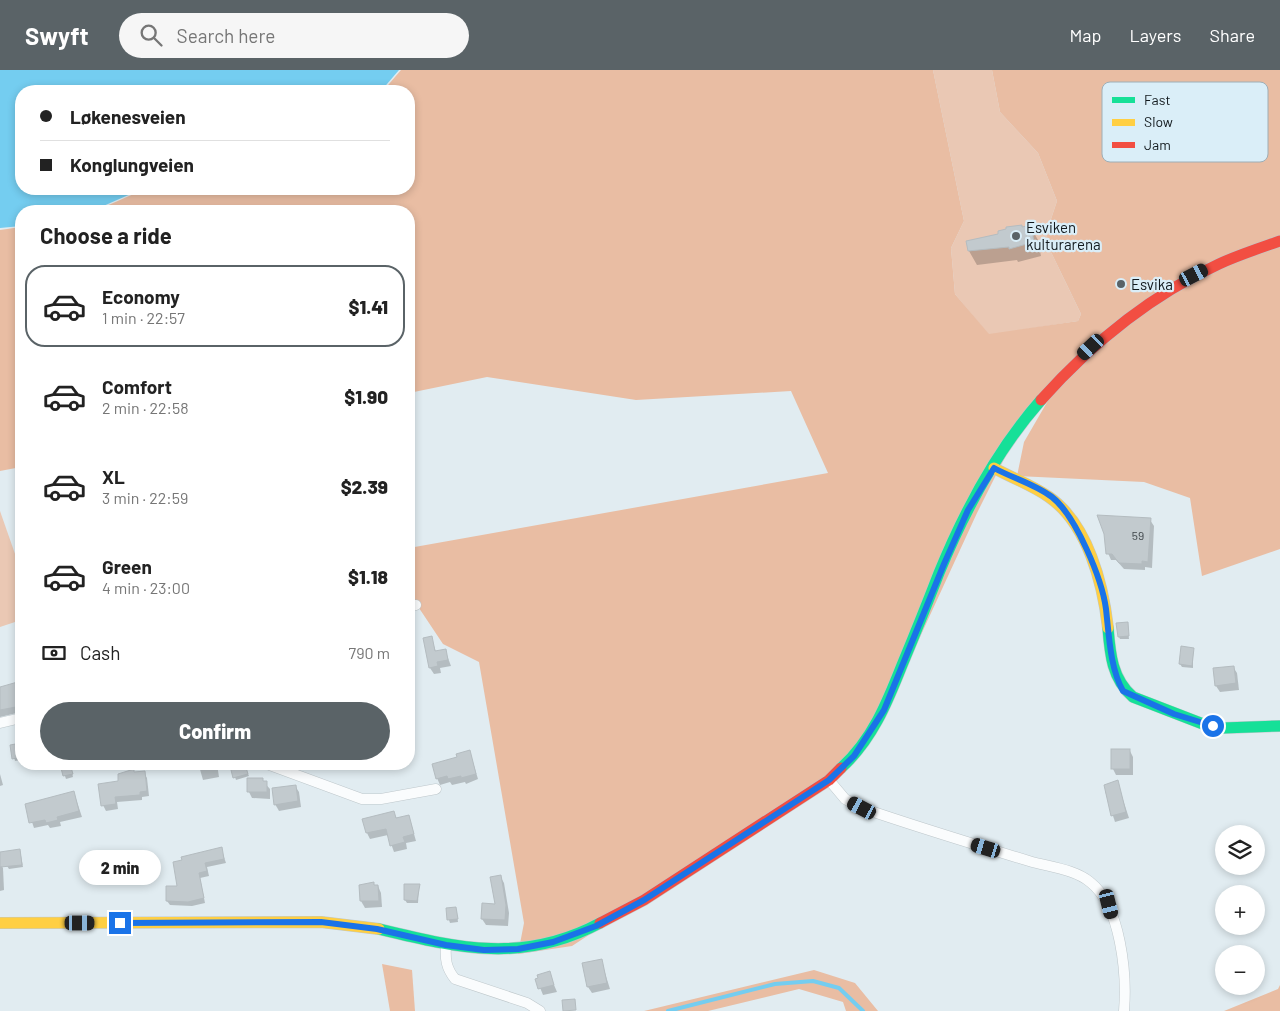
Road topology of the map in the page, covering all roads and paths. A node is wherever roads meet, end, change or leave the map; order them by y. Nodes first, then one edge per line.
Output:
1 (1280, 241) edge
2 (994, 468) junction
3 (15, 719) edge
4 (0, 723) edge
5 (1280, 726) edge
6 (283, 770) edge
7 (829, 780) junction
8 (436, 789) dead end
9 (0, 924) edge
10 (446, 945) junction
11 (540, 1011) edge
12 (1124, 1011) edge

1 - 2 street
2 - 5 street
2 - 7 street
3 - 4 street
6 - 8 street
7 - 10 street
7 - 12 street
9 - 10 street
10 - 11 street

